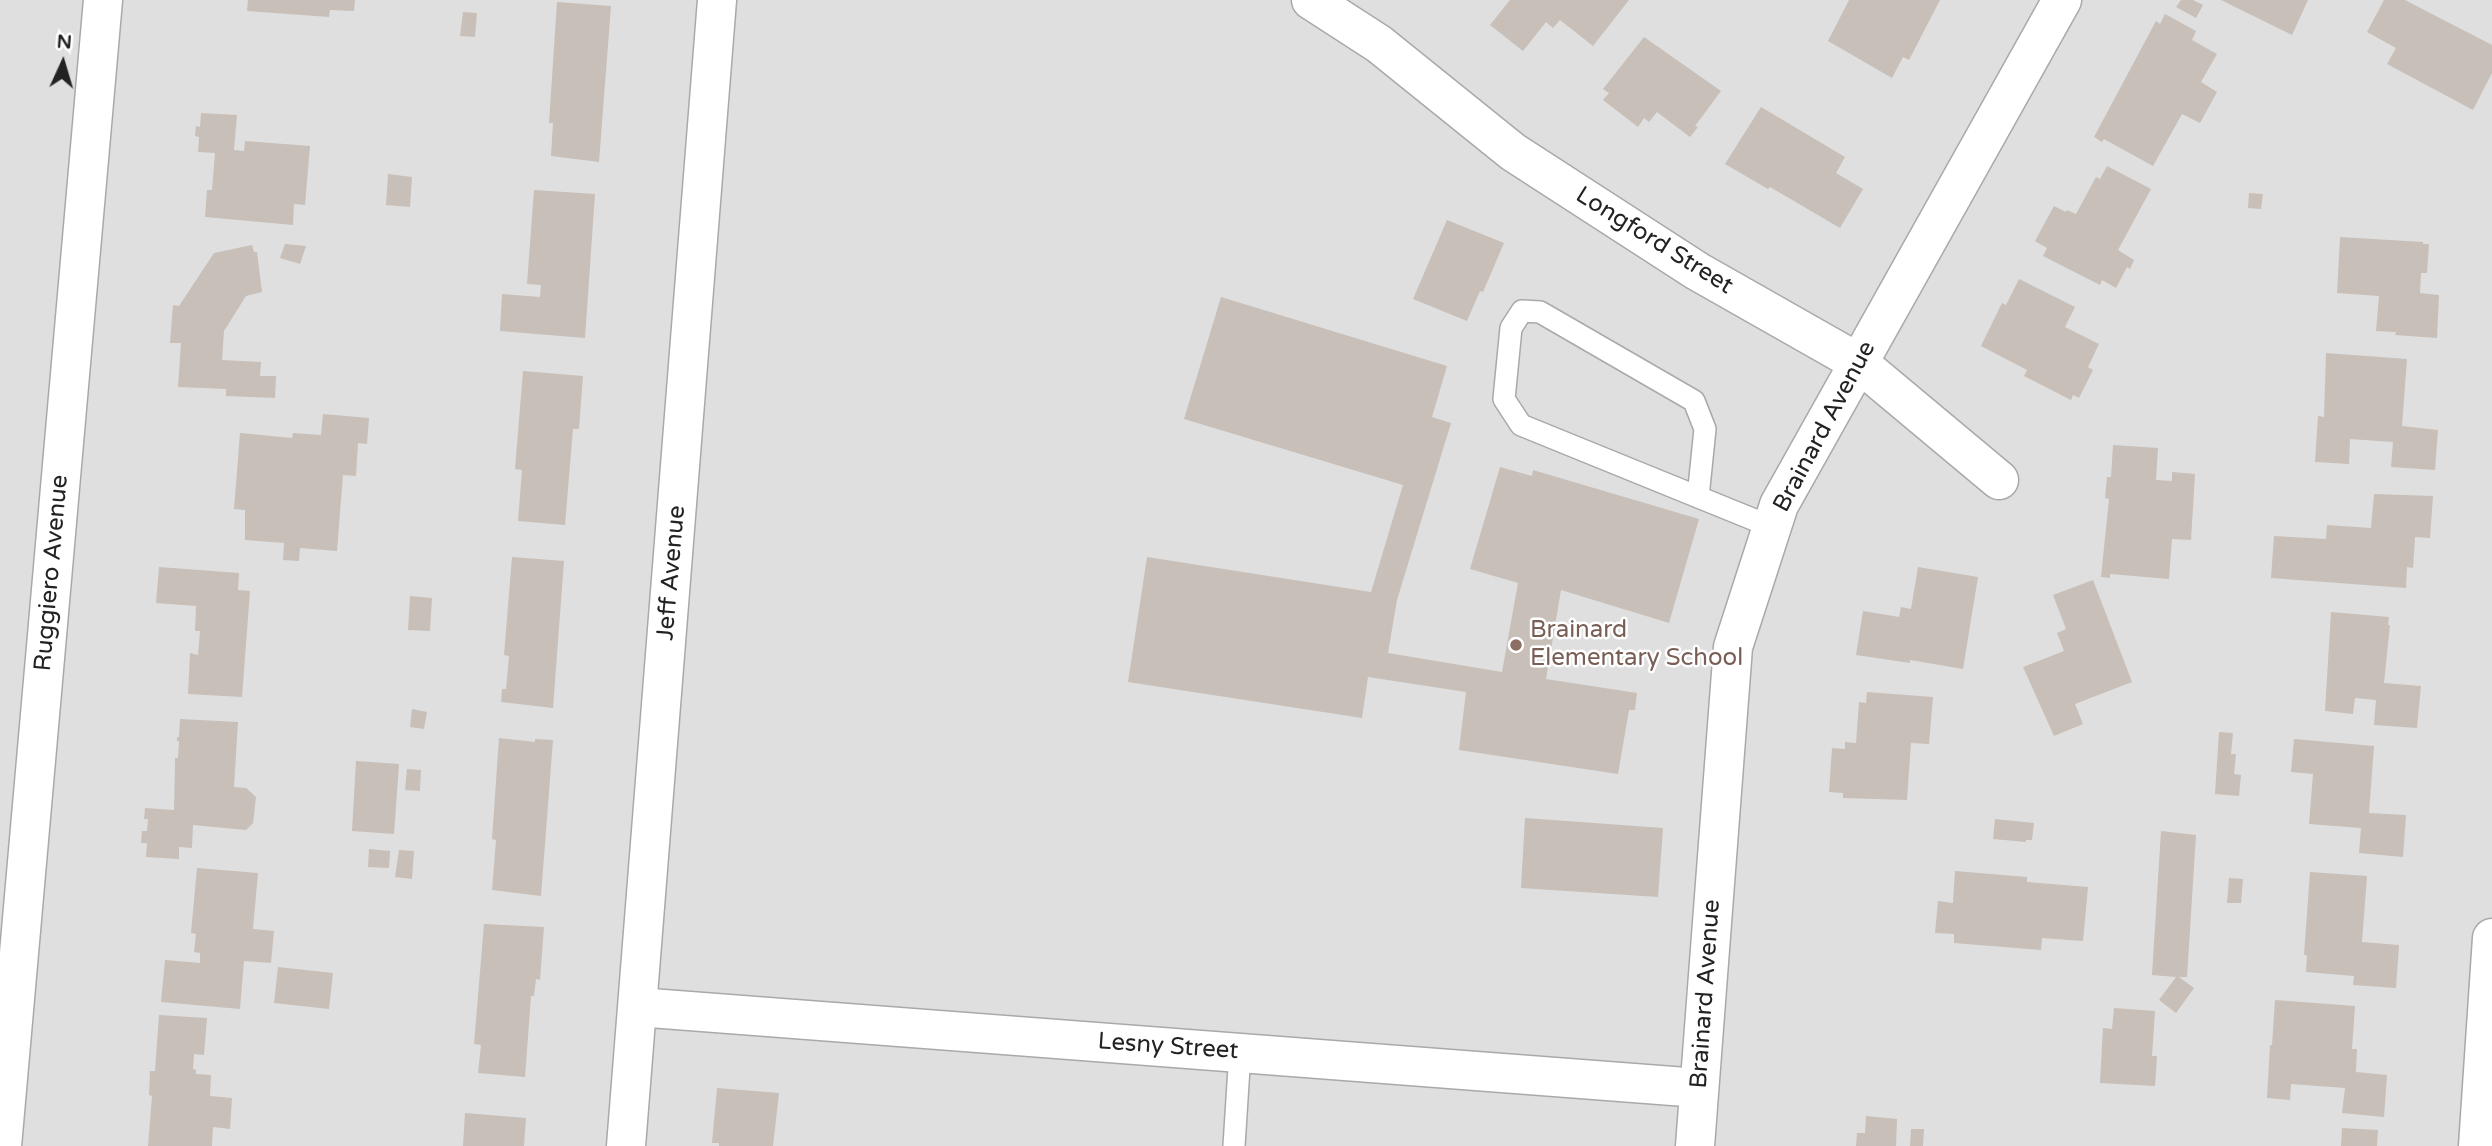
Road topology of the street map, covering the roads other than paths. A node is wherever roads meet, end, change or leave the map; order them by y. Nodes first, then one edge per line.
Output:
1 (103, 0) edge
2 (717, 0) edge
3 (1311, 0) edge
4 (2062, 0) edge
5 (1858, 363) junction
6 (1999, 480) dead end
7 (1698, 497) junction
8 (1772, 527) junction
9 (2492, 938) edge
10 (637, 1007) junction
11 (1240, 1052) junction
12 (1699, 1087) junction
13 (2, 1146) edge
14 (626, 1146) edge
15 (1234, 1146) edge
16 (1695, 1146) edge
17 (2478, 1146) edge

1 - 13 street, Ruggiero Avenue
2 - 10 street, Jeff Avenue
3 - 5 street, Longford Street
4 - 5 street, Brainard Avenue
5 - 6 street, Longford Street
5 - 8 street, Brainard Avenue
7 - 7 lane
7 - 8 lane
8 - 12 street, Brainard Avenue
9 - 17 street
10 - 11 street, Lesny Street
10 - 14 street, Jeff Avenue
11 - 12 street, Lesny Street
11 - 15 lane
12 - 16 street, Brainard Avenue

